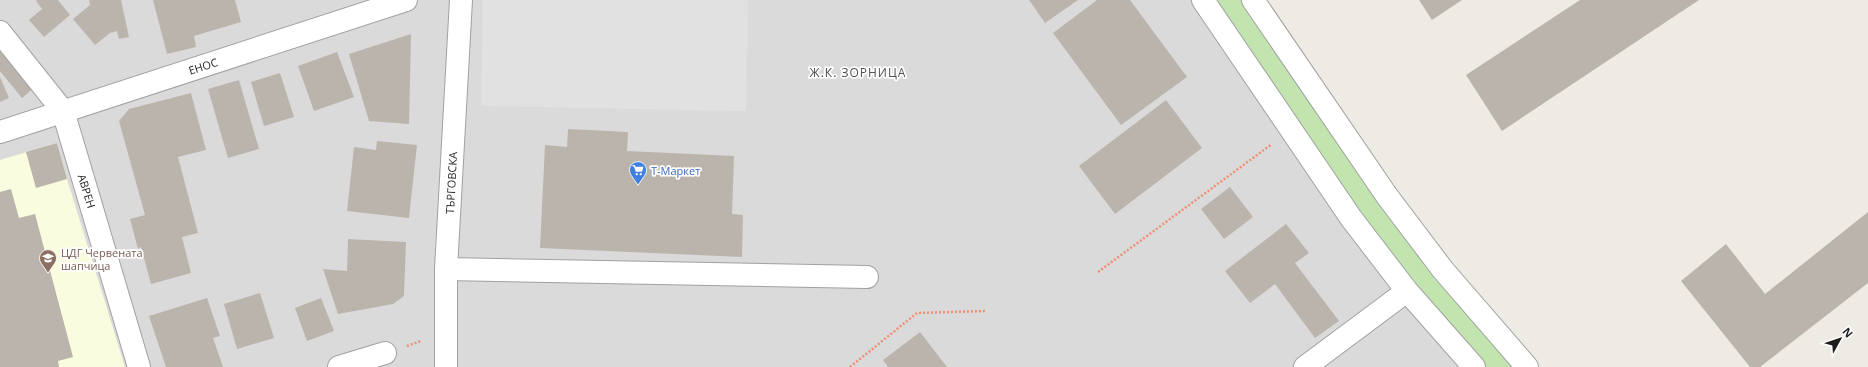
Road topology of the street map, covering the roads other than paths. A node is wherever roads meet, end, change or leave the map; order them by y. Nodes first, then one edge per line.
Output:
1 (406, 0) edge
2 (460, 0) edge
3 (1203, 0) edge
4 (1253, 0) edge
5 (0, 32) edge
6 (63, 111) junction
7 (0, 132) edge
8 (446, 269) junction
9 (867, 277) dead end
10 (1407, 291) junction
11 (385, 353) road end
12 (139, 367) edge
13 (339, 367) edge
14 (446, 367) edge
15 (1305, 367) edge
16 (1474, 367) edge
17 (1527, 367) edge

1 - 6 street, ЕНОС
2 - 8 street, ТЪРГОВСКА
3 - 10 street
4 - 17 street
5 - 6 street, АВРЕН
6 - 7 street, ЕНОС
6 - 12 street, АВРЕН
8 - 9 street
8 - 14 street, ТЪРГОВСКА
10 - 15 street
10 - 16 street
11 - 13 street

